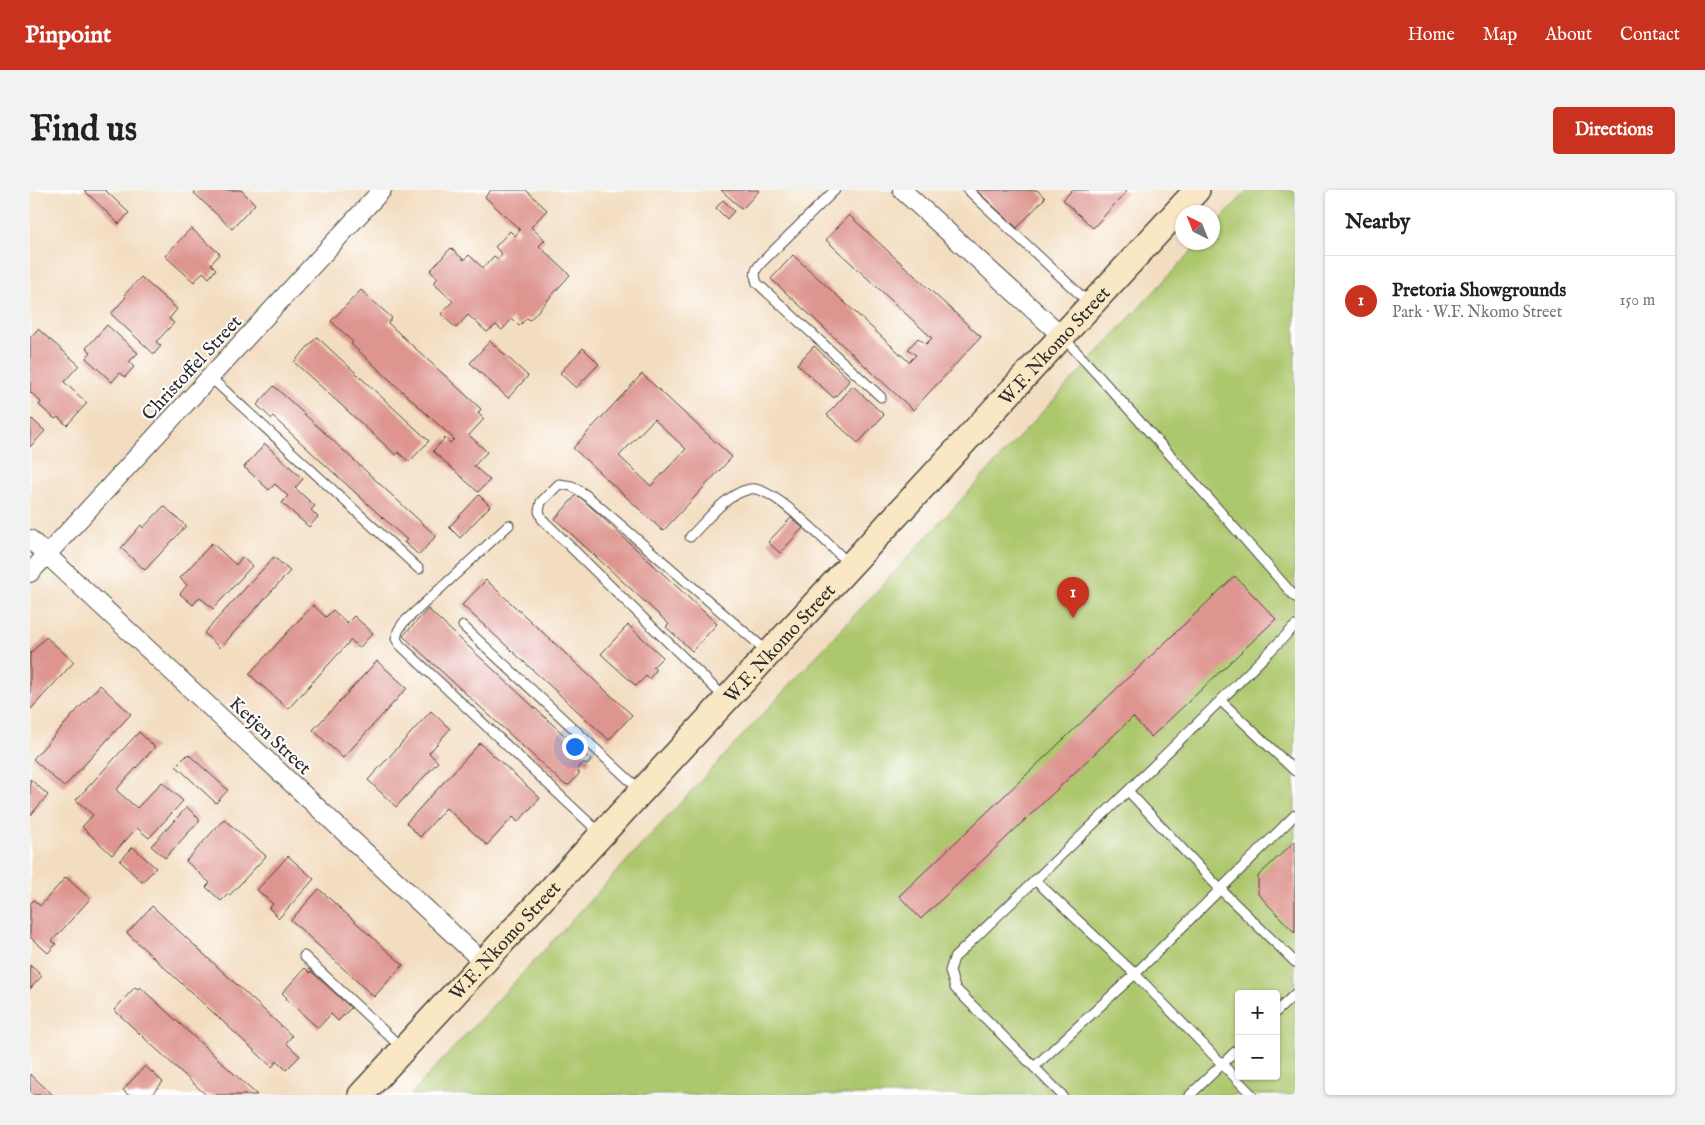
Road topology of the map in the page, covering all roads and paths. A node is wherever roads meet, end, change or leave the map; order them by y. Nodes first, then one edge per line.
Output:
1 (382, 190) edge
2 (835, 190) edge
3 (902, 190) edge
4 (968, 190) edge
5 (1197, 190) edge
6 (1091, 304) junction
7 (1062, 336) junction
8 (210, 377) junction
9 (881, 397) dead end
10 (509, 524) dead end
11 (690, 537) dead end
12 (30, 539) edge
13 (47, 554) junction
14 (850, 566) junction
15 (419, 569) dead end
16 (30, 573) edge
17 (1295, 597) edge
18 (463, 626) dead end
19 (1295, 626) edge
20 (769, 653) junction
21 (727, 699) junction
22 (1221, 701) junction
23 (1295, 771) edge
24 (642, 791) junction
25 (1129, 792) junction
26 (1295, 815) edge
27 (602, 834) junction
28 (1035, 880) junction
29 (1220, 888) junction
30 (304, 956) dead end
31 (483, 962) junction
32 (1295, 962) edge
33 (1135, 974) junction
34 (1295, 994) edge
35 (1280, 1008) edge
36 (403, 1049) junction
37 (1235, 1052) edge
38 (1222, 1064) junction
39 (1034, 1067) junction
40 (361, 1095) edge
41 (1062, 1095) edge
42 (1190, 1095) edge
43 (1252, 1095) edge

1 - 8 street, Christoffel Street
2 - 9 lane
3 - 7 street
4 - 6 lane
5 - 6 main road, W.F. Nkomo Street
6 - 7 main road, W.F. Nkomo Street
7 - 14 main road, W.F. Nkomo Street
7 - 17 lane
8 - 13 street, Christoffel Street
8 - 15 lane
10 - 27 lane
11 - 14 lane
12 - 13 street, Ketjen Street
13 - 16 street, Christoffel Street
13 - 31 street, Ketjen Street
14 - 20 main road, W.F. Nkomo Street
18 - 24 lane
19 - 22 lane
20 - 21 main road, W.F. Nkomo Street
20 - 21 lane
21 - 24 main road, W.F. Nkomo Street
22 - 23 lane
22 - 25 lane
24 - 27 main road, W.F. Nkomo Street
25 - 28 lane
25 - 29 lane
26 - 29 lane
27 - 31 main road, W.F. Nkomo Street
28 - 33 lane
28 - 39 lane
29 - 32 lane
29 - 33 lane
30 - 36 lane
31 - 36 main road, W.F. Nkomo Street
33 - 38 lane
33 - 39 lane
34 - 35 lane
36 - 40 main road, W.F. Nkomo Street
37 - 38 lane
38 - 42 lane
38 - 43 lane
39 - 41 lane

